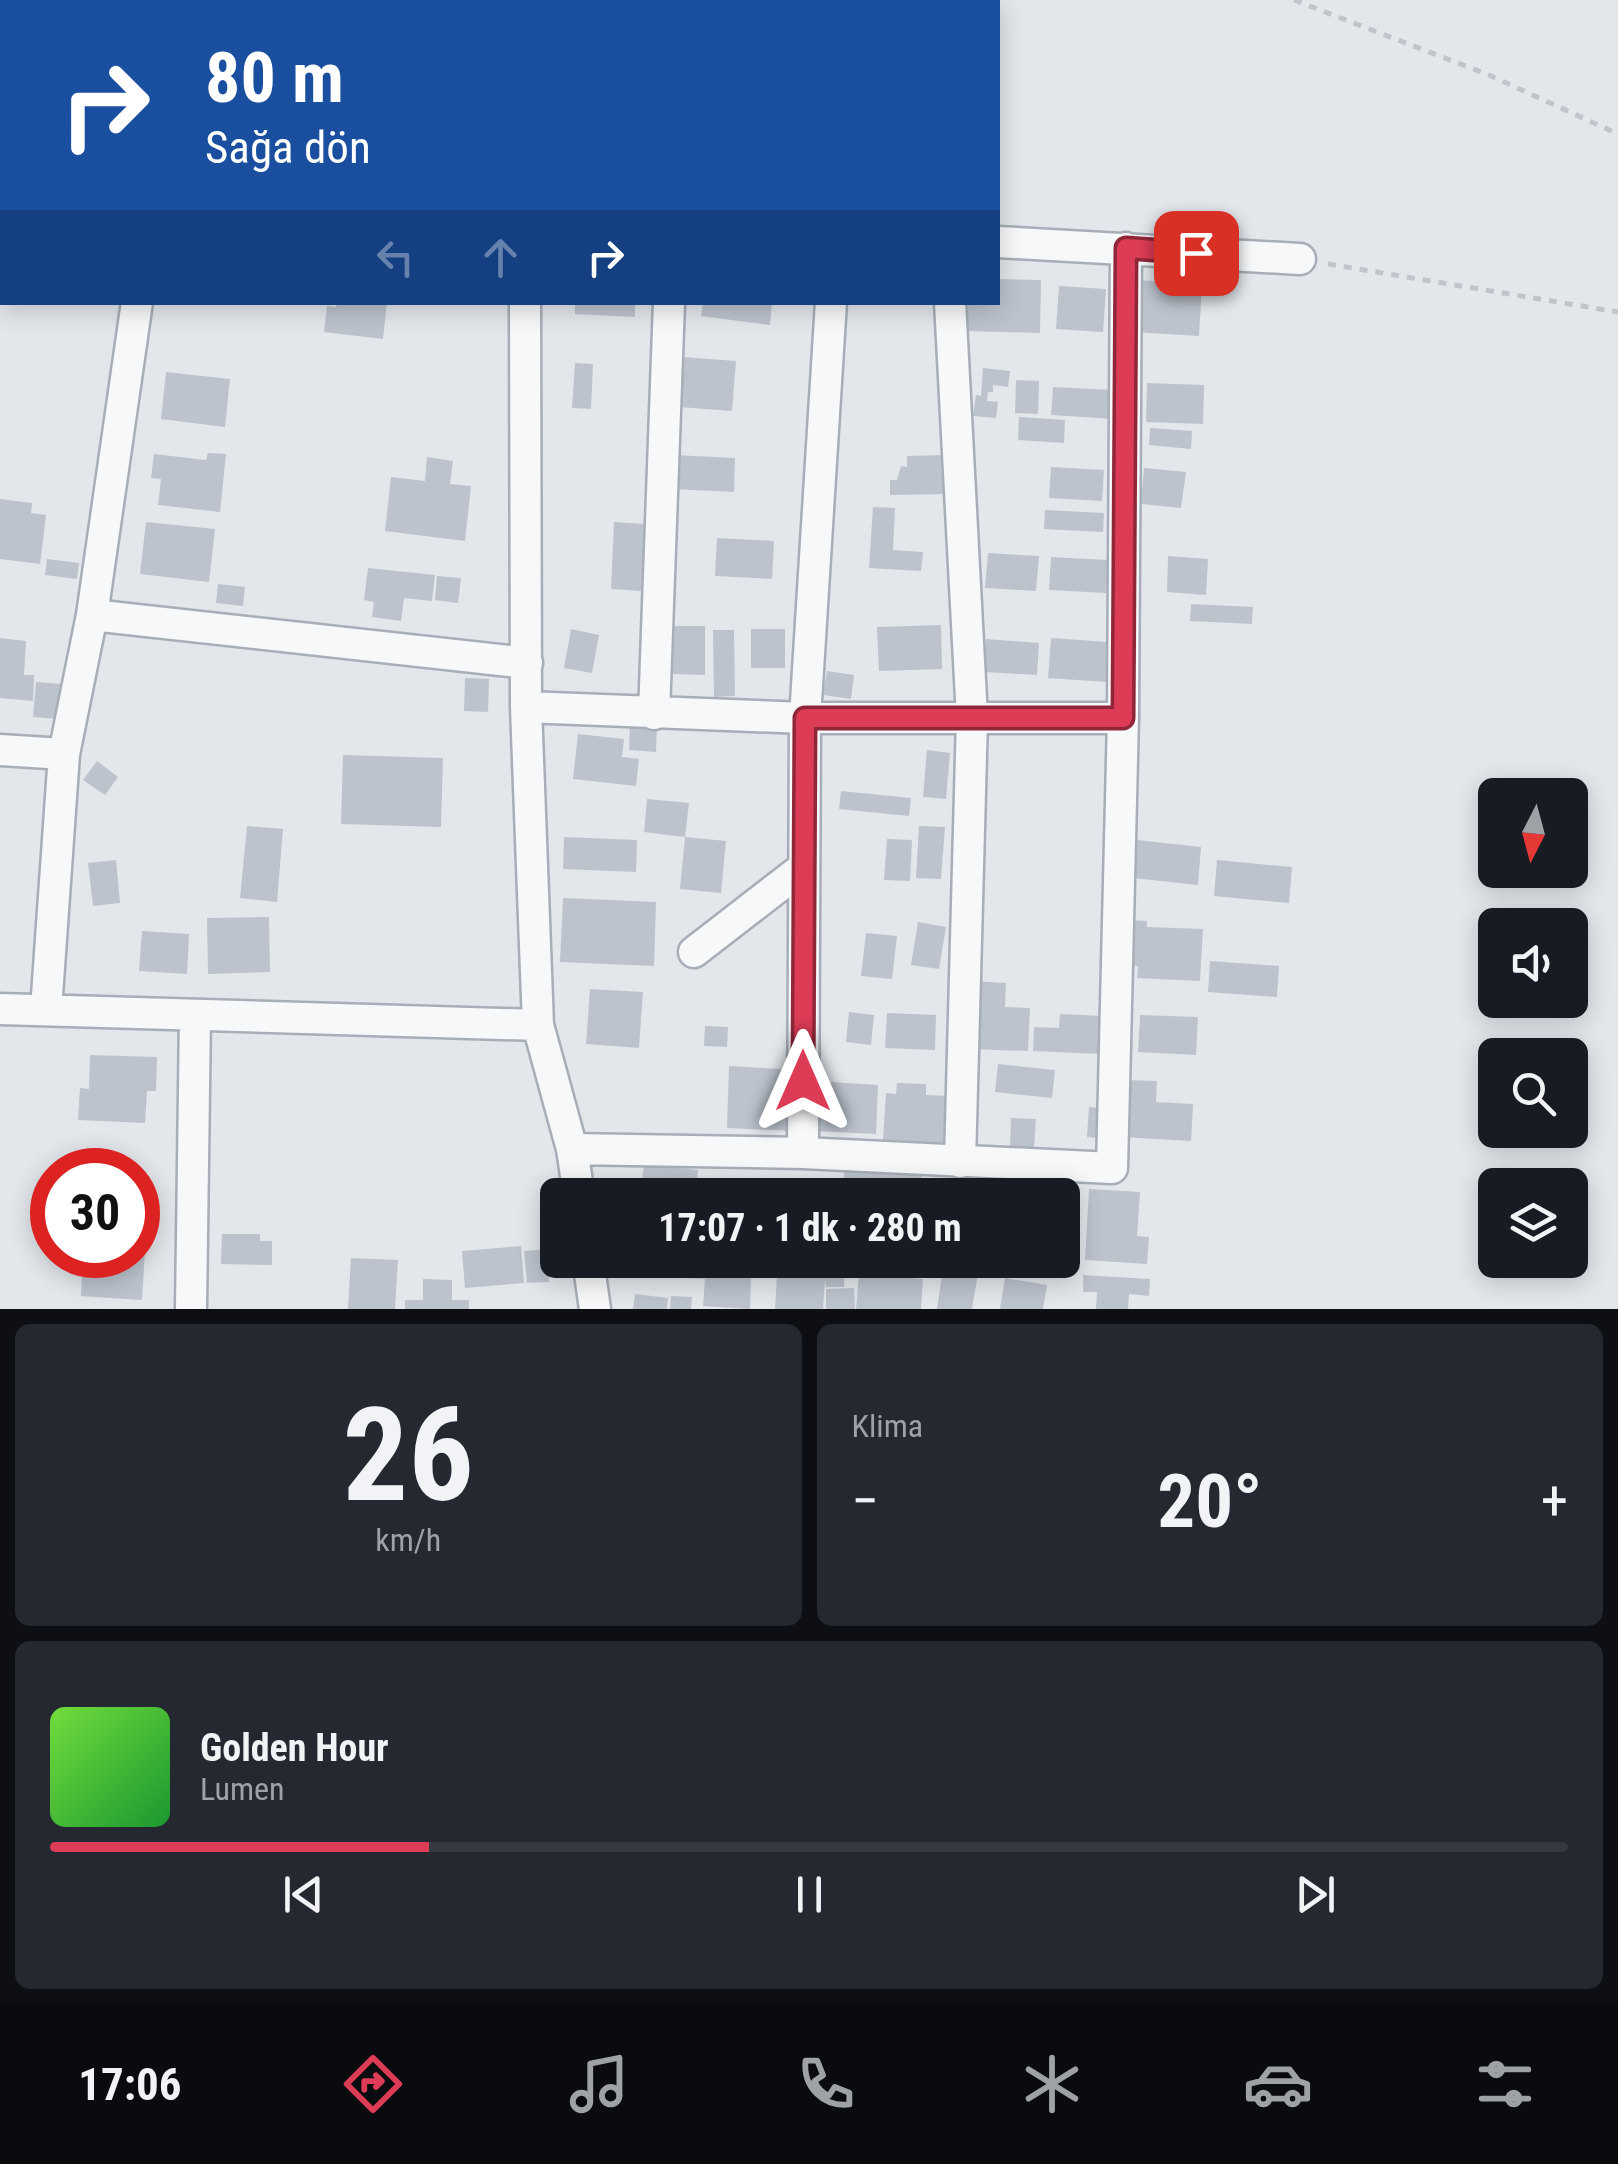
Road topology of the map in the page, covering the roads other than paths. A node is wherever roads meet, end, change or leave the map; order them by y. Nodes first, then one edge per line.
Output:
1 (1000, 242) edge
2 (1126, 248) junction
3 (1300, 259) road end
4 (136, 305) edge
5 (525, 305) edge
6 (669, 305) edge
7 (831, 305) edge
8 (950, 305) edge
9 (92, 615) junction
10 (526, 663) junction
11 (526, 707) junction
12 (654, 714) junction
13 (805, 718) junction
14 (972, 718) junction
15 (1123, 718) junction
16 (0, 750) edge
17 (64, 754) junction
18 (804, 866) junction
19 (694, 952) dead end
20 (0, 1008) edge
21 (46, 1010) junction
22 (195, 1015) junction
23 (538, 1025) junction
24 (572, 1148) junction
25 (803, 1152) junction
26 (960, 1162) junction
27 (576, 1178) edge
28 (591, 1278) edge
29 (191, 1309) edge
30 (595, 1309) edge

1 - 2 street
2 - 3 street
2 - 15 street
4 - 9 street
5 - 10 street
6 - 12 street
7 - 13 street
8 - 14 street
9 - 10 street
9 - 17 street
10 - 11 street
11 - 12 street
11 - 23 street
12 - 13 street
13 - 14 street
13 - 18 street
14 - 15 street
14 - 26 street
15 - 26 street
16 - 17 street
17 - 21 street
18 - 19 street
18 - 25 street
20 - 21 street
21 - 22 street
22 - 23 street
22 - 29 street
23 - 24 street
24 - 25 street
24 - 27 street
25 - 26 street
28 - 30 street

